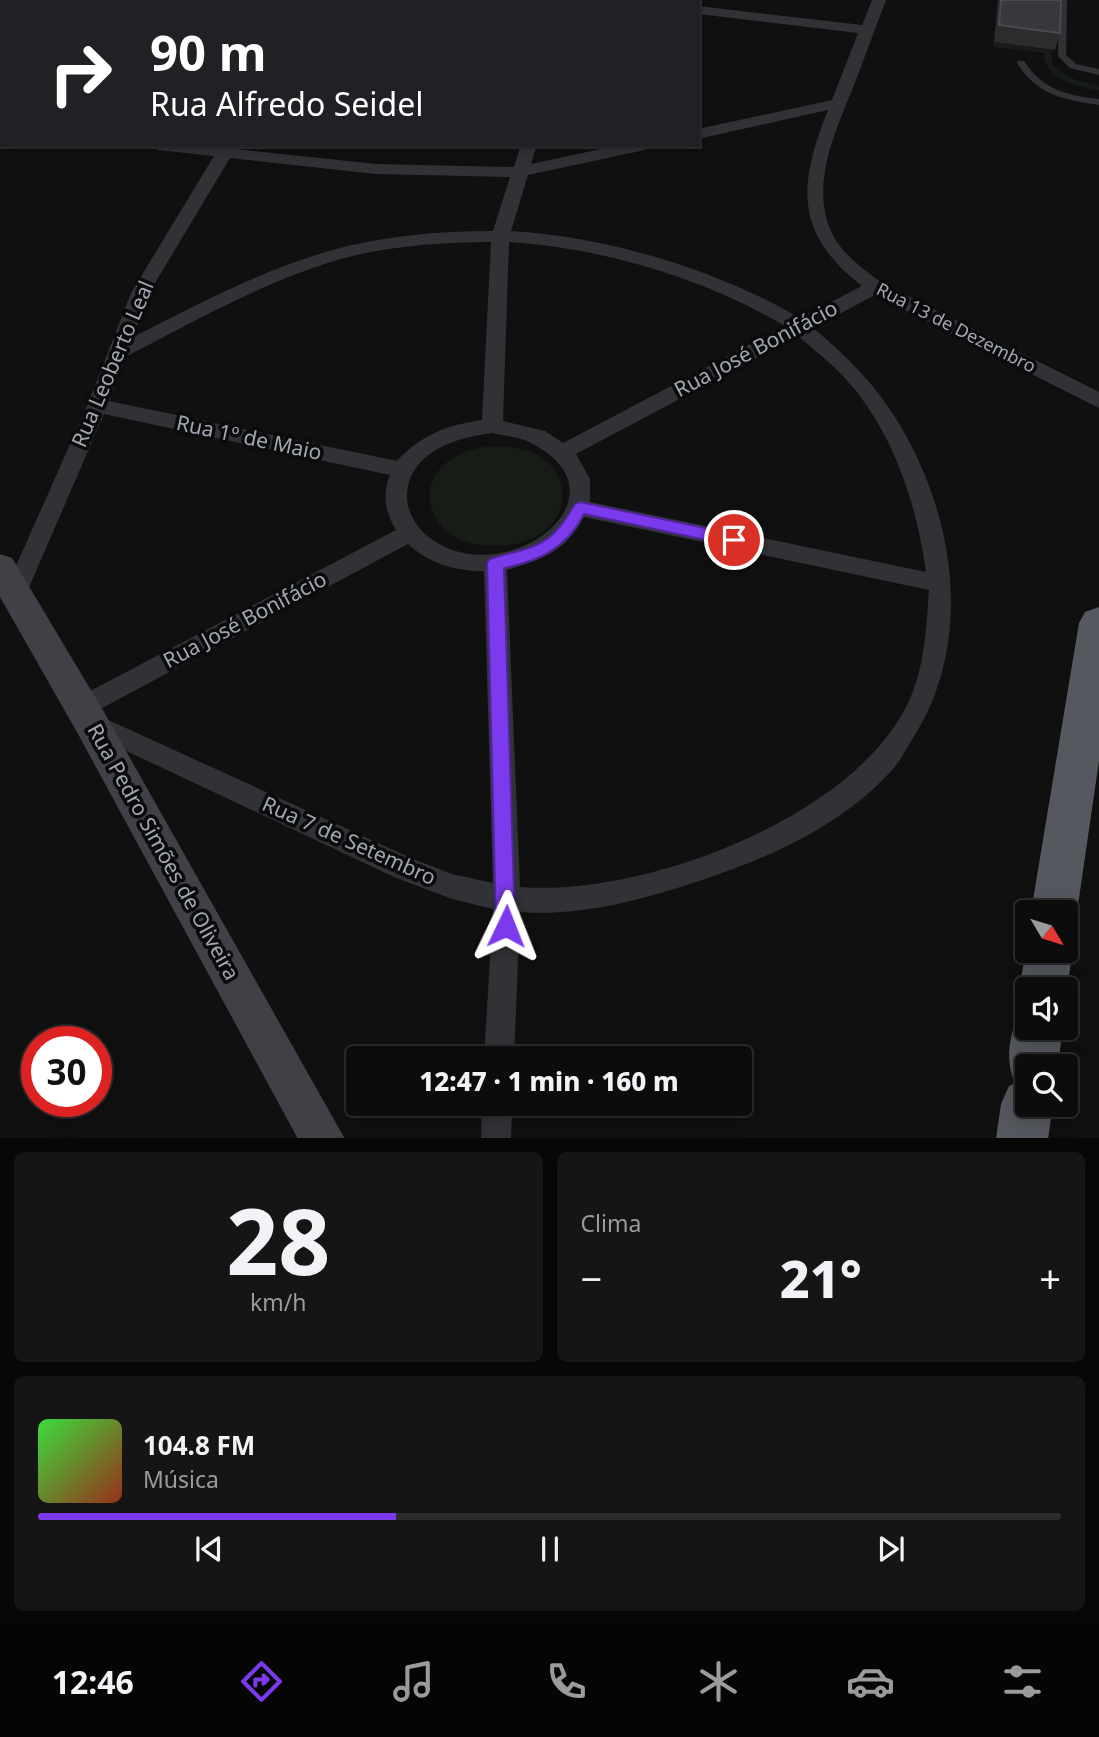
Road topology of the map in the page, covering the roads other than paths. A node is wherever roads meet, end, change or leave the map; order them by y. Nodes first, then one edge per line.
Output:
1 (878, 0) edge
2 (1063, 0) edge
3 (700, 10) edge
4 (867, 30) junction
5 (1021, 63) dead end
6 (1099, 72) edge
7 (1099, 102) edge
8 (839, 103) junction
9 (700, 134) edge
10 (186, 147) edge
11 (528, 147) edge
12 (636, 147) edge
13 (228, 150) edge
14 (519, 172) junction
15 (500, 236) junction
16 (875, 287) junction
17 (800, 326) junction
18 (116, 354) junction
19 (1099, 401) edge
20 (97, 406) junction
21 (492, 426) junction
22 (563, 452) junction
23 (402, 470) junction
24 (580, 508) junction
25 (409, 533) junction
26 (495, 563) junction
27 (8, 580) edge
28 (940, 584) junction
29 (1099, 623) edge
30 (86, 715) junction
31 (507, 899) junction
32 (1056, 900) edge
33 (500, 1046) edge
34 (497, 1116) edge
35 (1025, 1117) edge
36 (322, 1138) edge
37 (496, 1138) edge
38 (1022, 1138) edge

1 - 4 street, Rua 13 de Dezembro
2 - 6 lane
3 - 4 street
4 - 8 street, Rua 13 de Dezembro
5 - 7 lane
8 - 9 street
8 - 16 street, Rua 13 de Dezembro
10 - 13 street
11 - 14 street
12 - 14 street
13 - 14 street
13 - 18 street, Rua Leoberto Leal
14 - 15 street
15 - 17 street, Rua 7 de Setembro
15 - 18 street, Rua 7 de Setembro
15 - 21 street
16 - 17 street, Rua José Bonifácio
16 - 19 street, Rua 13 de Dezembro
17 - 22 street, Rua José Bonifácio
17 - 28 street, Rua 7 de Setembro
18 - 20 street, Rua Leoberto Leal
20 - 23 street, Rua 1º de Maio
20 - 27 street, Rua Leoberto Leal
21 - 22 street
21 - 23 street
22 - 24 street
23 - 25 street
24 - 26 street
24 - 28 street
25 - 26 street
25 - 30 street, Rua José Bonifácio
26 - 31 street
27 - 30 main road, Rua Pedro Simões de Oliveira
28 - 31 street, Rua 7 de Setembro
29 - 32 highway
30 - 31 street, Rua 7 de Setembro
30 - 36 main road, Rua Pedro Simões de Oliveira
31 - 33 street
34 - 37 street
35 - 38 highway

